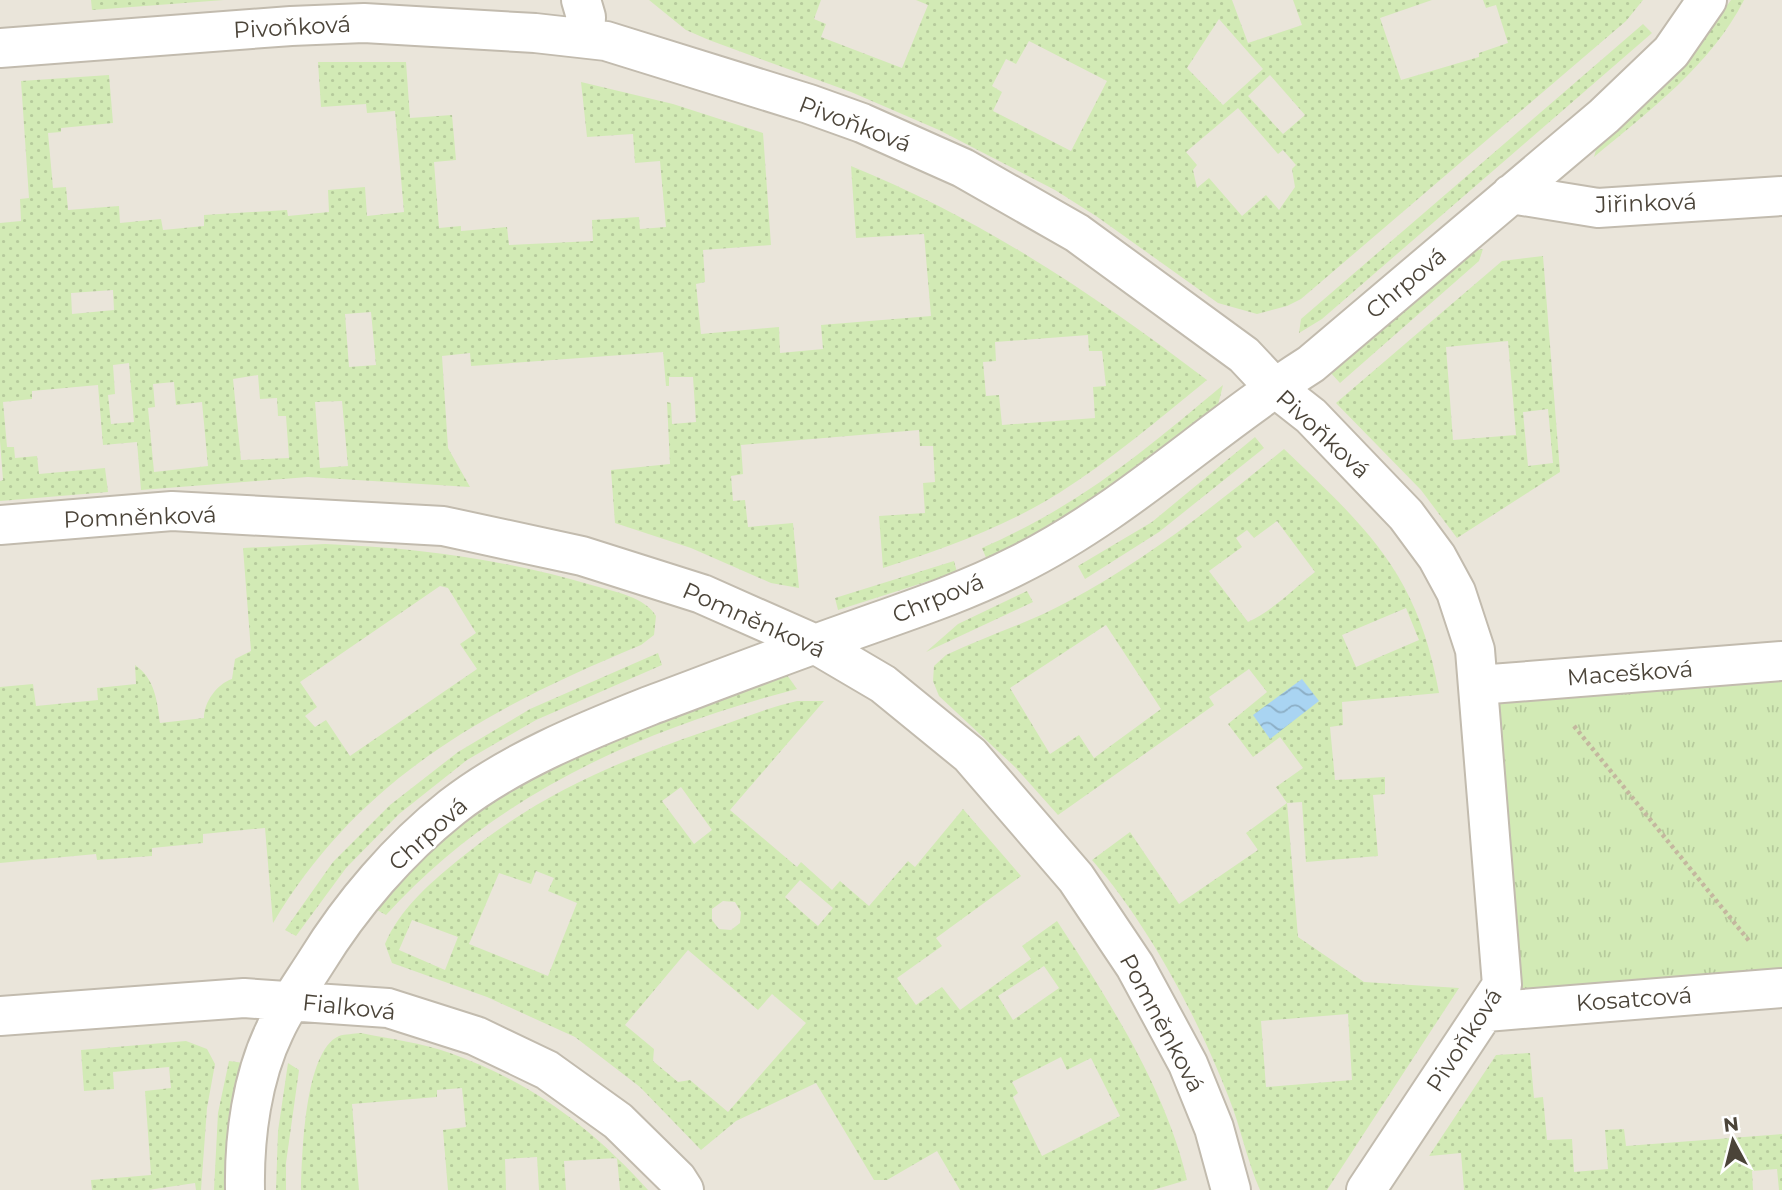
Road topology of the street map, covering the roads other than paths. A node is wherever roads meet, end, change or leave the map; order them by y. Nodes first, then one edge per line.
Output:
1 (581, 0) edge
2 (1707, 0) edge
3 (585, 38) junction
4 (0, 48) edge
5 (1511, 194) junction
6 (1782, 196) edge
7 (1274, 387) junction
8 (0, 525) edge
9 (815, 644) junction
10 (1782, 662) edge
11 (1478, 685) junction
12 (1782, 988) edge
13 (292, 1001) junction
14 (1486, 1012) junction
15 (0, 1016) edge
16 (245, 1190) edge
17 (684, 1190) edge
18 (1231, 1190) edge
19 (1366, 1190) edge

1 - 3 street
2 - 5 street, Chrpová
3 - 4 street, Pivoňková
3 - 7 street, Pivoňková
5 - 6 street, Jiřinková
5 - 7 street, Chrpová
7 - 9 street, Chrpová
7 - 11 street, Pivoňková
8 - 9 street, Pomněnková
9 - 13 street, Chrpová
9 - 18 street, Pomněnková
10 - 11 street, Macešková
11 - 14 street, Pivoňková
12 - 14 street, Kosatcová
13 - 15 street, Fialková
13 - 16 street, Chrpová
13 - 17 street, Fialková
14 - 19 street, Pivoňková

